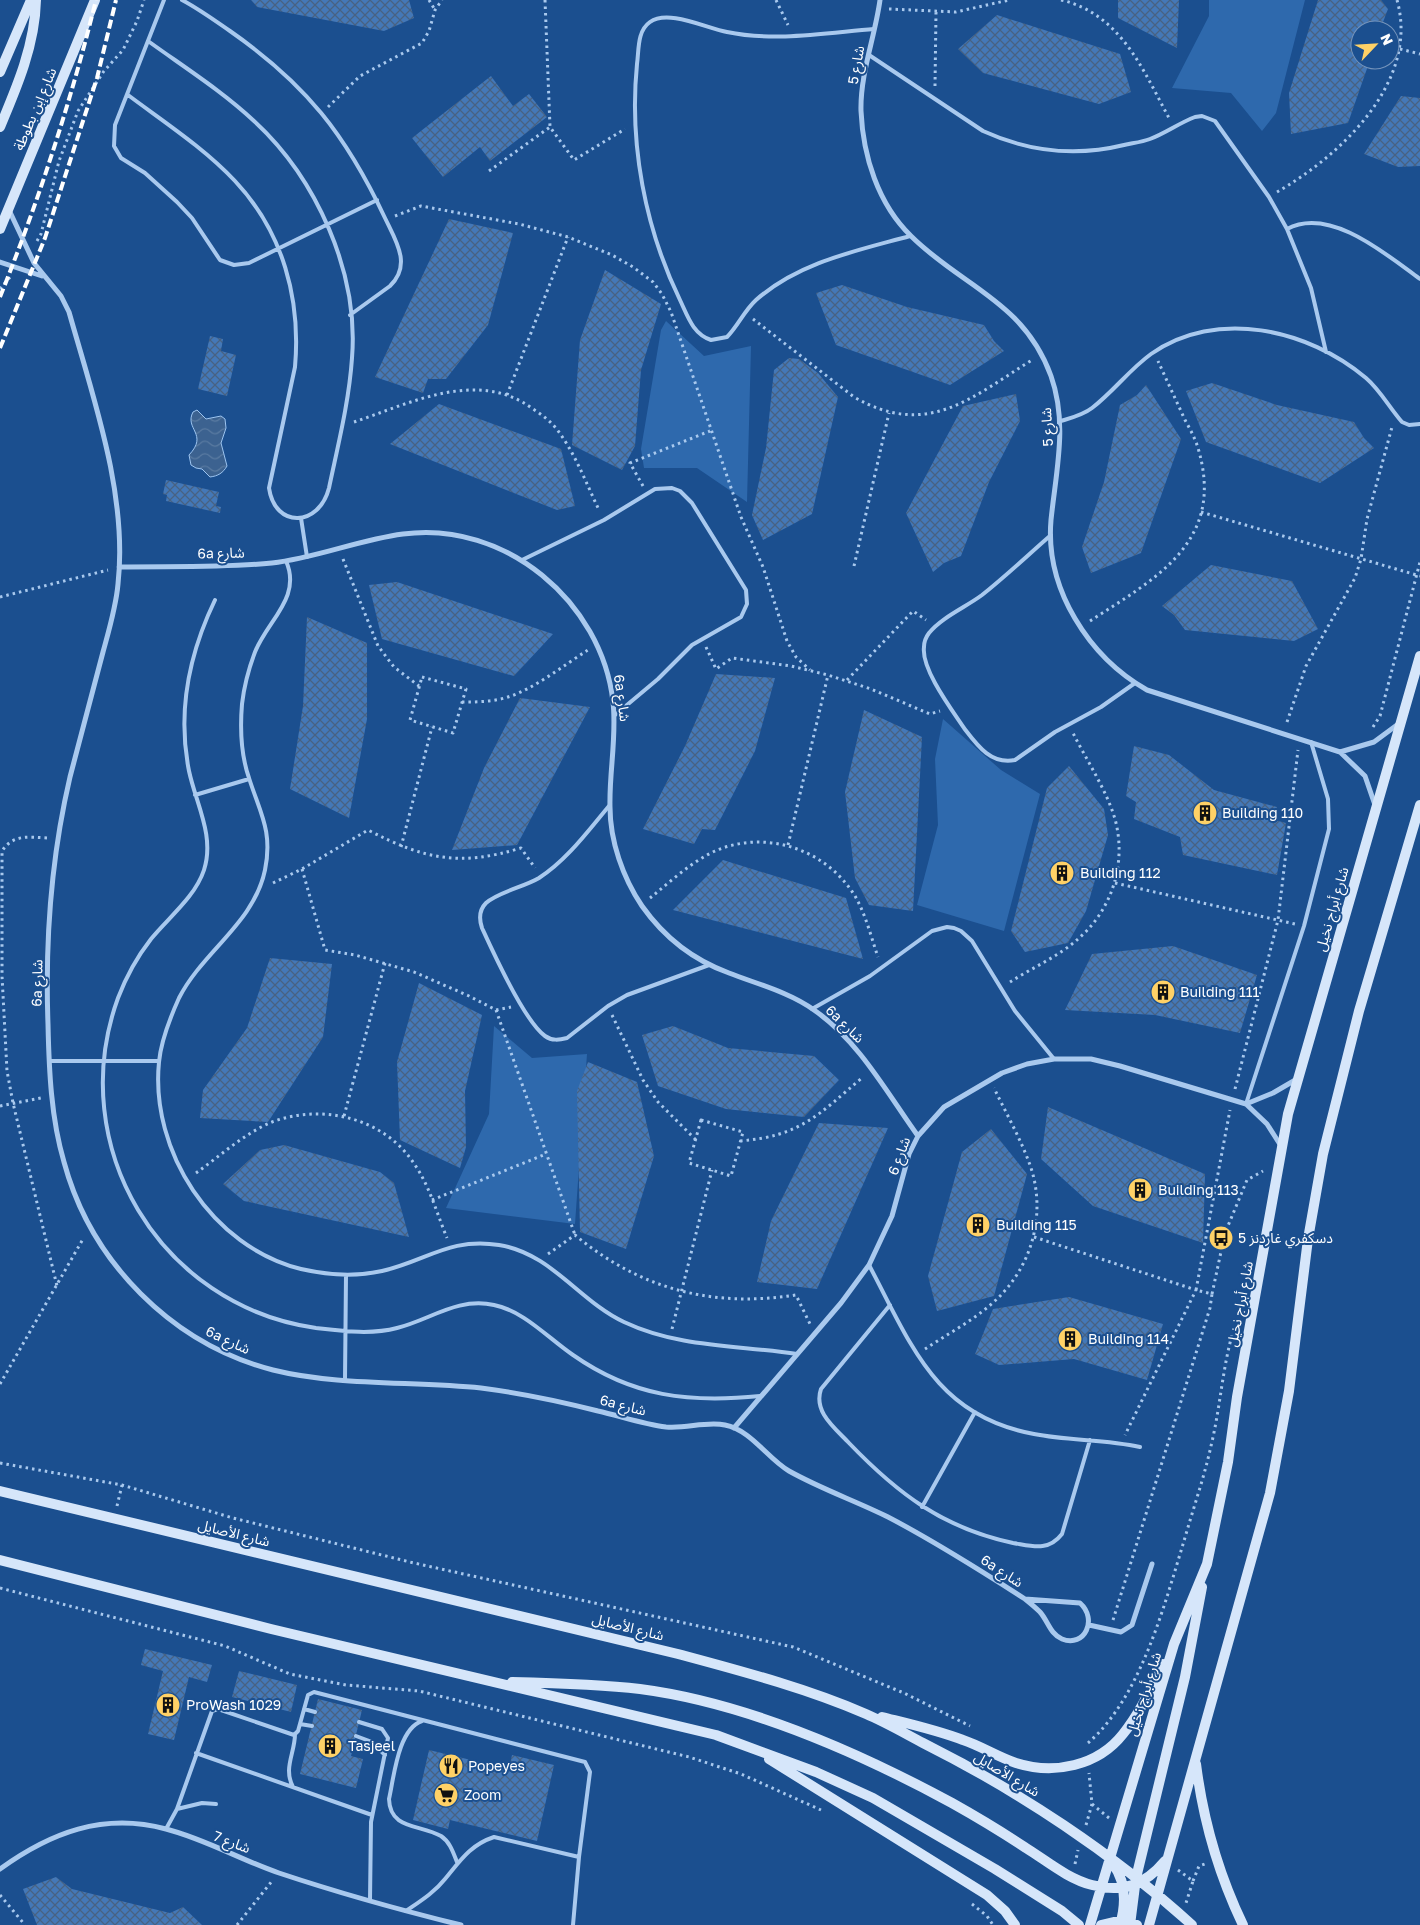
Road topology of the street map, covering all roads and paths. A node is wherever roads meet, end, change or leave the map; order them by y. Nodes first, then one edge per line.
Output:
1 (31, 0) edge
2 (36, 0) edge
3 (95, 0) edge
4 (144, 0) edge
5 (164, 0) edge
6 (182, 0) edge
7 (429, 0) edge
8 (442, 0) edge
9 (545, 0) edge
10 (776, 0) edge
11 (880, 0) edge
12 (1009, 0) edge
13 (1063, 0) edge
14 (1397, 0) edge
15 (879, 8) junction
16 (435, 10) junction
17 (936, 12) junction
18 (874, 29) junction
19 (792, 35) junction
20 (148, 42) junction
21 (1400, 49) joint
22 (1420, 54) edge
23 (869, 55) junction
24 (1395, 70) edge
25 (0, 72) edge
26 (128, 95) junction
27 (934, 99) junction
28 (322, 113) junction
29 (635, 123) junction
30 (0, 127) edge
31 (550, 127) junction
32 (1174, 127) junction
33 (489, 171) dead end
34 (1269, 197) junction
35 (377, 200) junction
36 (8, 209) junction
37 (386, 220) junction
38 (327, 225) junction
39 (0, 229) edge
40 (1288, 229) junction
41 (910, 236) junction
42 (568, 237) junction
43 (279, 248) junction
44 (29, 253) junction
45 (0, 262) edge
46 (19, 267) junction
47 (43, 276) junction
48 (1420, 278) edge
49 (0, 289) edge
50 (744, 312) junction
51 (350, 314) junction
52 (1154, 352) junction
53 (1326, 352) junction
54 (1041, 354) junction
55 (507, 395) junction
56 (889, 413) junction
57 (1396, 414) junction
58 (1061, 421) junction
59 (1420, 424) edge
60 (342, 426) junction
61 (710, 431) junction
62 (648, 493) junction
63 (1201, 512) junction
64 (301, 518) junction
65 (604, 520) junction
66 (1051, 535) junction
67 (339, 549) junction
68 (307, 557) junction
69 (1361, 559) junction
70 (522, 560) junction
71 (286, 561) junction
72 (1420, 562) edge
73 (854, 566) dead end
74 (119, 567) junction
75 (1418, 576) edge
76 (0, 597) edge
77 (215, 600) dead end
78 (935, 627) junction
79 (1081, 627) junction
80 (702, 638) junction
81 (596, 644) junction
82 (1420, 656) edge
83 (810, 670) junction
84 (828, 675) junction
85 (847, 680) junction
86 (1135, 683) junction
87 (419, 686) junction
88 (462, 702) junction
89 (950, 707) junction
90 (615, 715) junction
91 (1401, 721) junction
92 (1068, 724) junction
93 (432, 726) junction
94 (1283, 734) junction
95 (1300, 739) junction
96 (1310, 742) junction
97 (1363, 747) junction
98 (1340, 752) junction
99 (249, 779) junction
100 (195, 795) junction
101 (1420, 805) edge
102 (610, 806) junction
103 (1375, 808) junction
104 (58, 838) junction
105 (788, 845) junction
106 (401, 847) junction
107 (302, 869) junction
108 (540, 877) junction
109 (1115, 883) junction
110 (259, 890) junction
111 (641, 904) junction
112 (1278, 920) junction
113 (1304, 926) junction
114 (385, 963) junction
115 (709, 965) junction
116 (883, 968) junction
117 (1001, 988) junction
118 (522, 1005) junction
119 (608, 1006) junction
120 (812, 1008) junction
121 (496, 1010) junction
122 (1054, 1059) junction
123 (49, 1061) junction
124 (104, 1061) junction
125 (159, 1061) junction
126 (871, 1070) junction
127 (1298, 1079) junction
128 (990, 1080) junction
129 (52, 1096) junction
130 (1232, 1100) junction
131 (13, 1103) junction
132 (1246, 1104) junction
133 (0, 1106) edge
134 (1230, 1111) junction
135 (1237, 1114) dead end
136 (344, 1116) junction
137 (918, 1136) junction
138 (696, 1140) junction
139 (740, 1141) junction
140 (1282, 1148) junction
141 (546, 1154) junction
142 (1264, 1164) dead end
143 (712, 1170) junction
144 (1263, 1171) junction
145 (186, 1180) junction
146 (1262, 1180) dead end
147 (432, 1200) junction
148 (90, 1227) junction
149 (574, 1236) junction
150 (1034, 1237) junction
151 (450, 1246) junction
152 (539, 1260) junction
153 (869, 1265) junction
154 (346, 1275) junction
155 (56, 1286) junction
156 (1196, 1290) junction
157 (682, 1292) junction
158 (1212, 1294) junction
159 (890, 1305) junction
160 (1234, 1329) dead end
161 (345, 1331) junction
162 (815, 1333) junction
163 (670, 1339) junction
164 (797, 1354) junction
165 (916, 1355) junction
166 (345, 1379) junction
167 (0, 1384) edge
168 (760, 1396) junction
169 (975, 1412) junction
170 (734, 1428) junction
171 (1090, 1440) junction
172 (1121, 1442) junction
173 (1140, 1446) dead end
174 (0, 1463) edge
175 (122, 1485) junction
176 (0, 1491) edge
177 (922, 1507) junction
178 (113, 1518) junction
179 (0, 1560) edge
180 (1152, 1564) dead end
181 (1207, 1564) junction
182 (0, 1588) edge
183 (1025, 1599) junction
184 (1088, 1625) junction
185 (1110, 1631) junction
186 (1174, 1644) junction
187 (488, 1681) junction
188 (304, 1709) junction
189 (315, 1712) dead end
190 (866, 1714) junction
191 (422, 1721) junction
192 (359, 1722) dead end
193 (300, 1724) junction
194 (312, 1726) dead end
195 (975, 1729) dead end
196 (295, 1734) junction
197 (356, 1736) dead end
198 (749, 1747) junction
199 (196, 1753) junction
200 (385, 1754) junction
201 (1195, 1758) junction
202 (1084, 1762) junction
203 (294, 1787) junction
204 (216, 1804) dead end
205 (1092, 1804) dead end
206 (177, 1809) junction
207 (824, 1812) dead end
208 (372, 1815) junction
209 (166, 1829) junction
210 (579, 1857) junction
211 (1168, 1858) junction
212 (1216, 1858) junction
213 (1110, 1860) junction
214 (457, 1862) junction
215 (0, 1869) edge
216 (278, 1872) junction
217 (1193, 1881) dead end
218 (1134, 1884) junction
219 (1101, 1887) junction
220 (0, 1895) edge
221 (1158, 1895) junction
222 (965, 1899) dead end
223 (370, 1900) junction
224 (406, 1911) junction
225 (1128, 1923) edge
226 (25, 1925) edge
227 (237, 1925) edge
228 (461, 1925) edge
229 (573, 1925) edge
230 (992, 1925) edge
231 (1015, 1925) edge
232 (1079, 1925) edge
233 (1090, 1925) edge
234 (1101, 1925) edge
235 (1149, 1925) edge
236 (1192, 1925) edge
237 (1243, 1925) edge

1 - 25 main road
2 - 30 main road
3 - 36 main road, شارع إبن بطوطة
4 - 44 path
5 - 20 lane
6 - 28 lane
7 - 16 path
8 - 16 path
9 - 31 path
10 - 19 path
11 - 15 street, شارع 5
12 - 17 path
13 - 32 path
14 - 21 path
15 - 17 path
15 - 18 street, شارع 5
16 - 28 path
17 - 27 path
18 - 19 lane
18 - 23 street, شارع 5
19 - 29 lane
20 - 26 lane
20 - 38 lane
21 - 22 path
23 - 27 lane
23 - 41 street, شارع 5
24 - 34 path
26 - 43 lane
26 - 43 lane
27 - 32 lane
28 - 35 lane
29 - 31 path
29 - 50 lane
31 - 33 path
32 - 34 lane
34 - 40 lane
35 - 37 lane
35 - 38 lane
36 - 39 main road, شارع إبن بطوطة
36 - 44 street, 6a شارع
37 - 42 path
37 - 51 lane
38 - 43 lane
38 - 51 lane
40 - 48 lane
40 - 53 lane
41 - 50 lane
41 - 54 street, شارع 5
42 - 55 path
42 - 61 path
43 - 64 lane
44 - 47 street, 6a شارع
45 - 46 street, 6a شارع
46 - 47 street, 6a شارع
46 - 49 path
47 - 74 street, 6a شارع
50 - 56 path
51 - 60 lane
52 - 53 lane
52 - 58 lane
52 - 63 path
53 - 57 lane
54 - 56 path
54 - 58 street, شارع 5
55 - 60 path
55 - 65 path
56 - 73 path
57 - 59 lane
57 - 69 path
58 - 66 street, شارع 5
60 - 64 lane
61 - 62 path
61 - 83 path
62 - 65 lane
62 - 80 lane
63 - 69 path
63 - 79 path
64 - 68 lane
65 - 70 lane
66 - 78 lane
66 - 79 street, شارع 5
67 - 68 street, 6a شارع
67 - 70 street, 6a شارع
67 - 87 path
68 - 71 street, 6a شارع
69 - 75 path
69 - 94 path
70 - 81 street, 6a شارع
71 - 74 street, 6a شارع
71 - 99 lane
72 - 75 path
74 - 76 path
74 - 104 street, 6a شارع
75 - 97 path
77 - 100 lane
78 - 85 path
78 - 89 lane
79 - 86 street, شارع 5
80 - 83 path
80 - 90 lane
81 - 88 path
81 - 90 street, 6a شارع
82 - 91 main road, شارع أبراج نخيل
83 - 84 path
84 - 85 path
84 - 105 path
85 - 89 path
86 - 92 lane
86 - 94 street, شارع 5
87 - 88 path
87 - 93 path
88 - 93 path
89 - 92 lane
90 - 102 street, 6a شارع
91 - 97 street
91 - 103 main road, شارع أبراج نخيل
92 - 109 path
93 - 106 path
94 - 95 street, شارع 5
95 - 96 street, شارع 5
95 - 112 path
96 - 98 street, شارع 5
96 - 113 lane
97 - 98 street
98 - 103 street, شارع 5
99 - 100 lane
99 - 110 lane
100 - 124 lane
101 - 201 main road
102 - 108 lane
102 - 111 street, 6a شارع
103 - 127 main road, شارع أبراج نخيل
104 - 123 street, 6a شارع
104 - 131 path
105 - 111 path
105 - 116 path
106 - 107 path
106 - 108 path
107 - 110 path
107 - 114 path
108 - 118 lane
109 - 112 path
109 - 117 path
110 - 125 lane
111 - 115 street, 6a شارع
112 - 113 path
112 - 130 path
113 - 132 lane
114 - 121 path
114 - 136 path
115 - 119 lane
115 - 120 street, 6a شارع
116 - 117 lane
116 - 120 lane
117 - 122 lane
118 - 119 lane
118 - 121 path
119 - 138 path
120 - 126 street, 6a شارع
121 - 141 path
122 - 128 street, شارع 6
122 - 130 street, شارع 6
123 - 124 lane
123 - 129 street, 6a شارع
124 - 125 lane
124 - 161 lane
125 - 145 lane
126 - 137 street, 6a شارع
126 - 139 path
127 - 132 street
127 - 140 main road, شارع أبراج نخيل
128 - 137 street, شارع 6
128 - 150 path
129 - 131 path
129 - 148 street, 6a شارع
130 - 132 street, شارع 6
130 - 134 path
131 - 133 path
131 - 155 path
132 - 140 street, شارع 6
134 - 135 path
134 - 156 path
136 - 145 path
136 - 147 path
137 - 153 street, شارع 6
138 - 139 path
138 - 143 path
139 - 143 path
140 - 181 main road, شارع أبراج نخيل
141 - 147 path
141 - 149 path
142 - 144 path
143 - 157 path
144 - 146 path
144 - 158 path
145 - 154 lane
147 - 151 path
148 - 155 path
148 - 166 street, 6a شارع
149 - 152 path
149 - 157 path
150 - 156 path
150 - 165 path
151 - 152 lane
151 - 154 lane
152 - 163 lane
153 - 159 lane
153 - 162 street, شارع 6
154 - 161 lane
155 - 167 path
156 - 158 path
156 - 172 path
157 - 162 path
157 - 163 path
158 - 185 path
159 - 165 lane
159 - 177 lane
160 - 202 path
161 - 166 lane
161 - 168 lane
162 - 164 street, شارع 6
163 - 164 lane
164 - 168 street, شارع 6
165 - 169 lane
166 - 170 street, 6a شارع
168 - 170 street, شارع 6
169 - 171 lane
169 - 177 lane
170 - 183 street, 6a شارع
171 - 172 lane
171 - 177 lane
172 - 173 lane
174 - 175 path
175 - 178 path
175 - 195 path
176 - 178 main road, شارع الأصايل
178 - 190 main road, شارع الأصايل
179 - 187 main road
180 - 185 street
181 - 186 main road, شارع أبراج نخيل
181 - 218 main road
182 - 207 path
183 - 184 street
183 - 184 street
184 - 185 street
186 - 202 main road
186 - 213 main road, شارع أبراج نخيل
187 - 198 main road
187 - 219 main road
188 - 189 lane
188 - 191 lane
188 - 193 lane
190 - 202 main road
190 - 213 main road, شارع الأصايل
191 - 210 lane
191 - 214 lane
192 - 200 lane
193 - 194 lane
193 - 196 lane
196 - 199 lane
196 - 203 lane
197 - 200 lane
198 - 231 main road
198 - 232 main road
199 - 203 lane
199 - 206 lane
200 - 208 lane
201 - 211 main road
201 - 212 main road
202 - 205 path
203 - 208 lane
204 - 206 lane
206 - 209 lane
208 - 223 lane
209 - 215 street, شارع 7
209 - 216 street, شارع 7
210 - 214 lane
210 - 229 lane
211 - 218 main road
211 - 221 main road
212 - 217 path
212 - 237 main road
213 - 218 main road, شارع الأصايل
213 - 218 main road
213 - 219 main road, شارع أبراج نخيل
214 - 224 lane
216 - 223 street, شارع 7
216 - 227 path
218 - 219 main road
218 - 221 main road, شارع الأصايل
218 - 225 main road
219 - 233 main road, شارع أبراج نخيل
220 - 226 path
221 - 235 main road
221 - 236 main road, شارع الأصايل
222 - 230 path
223 - 224 street, شارع 7
224 - 228 street, شارع 7
225 - 234 main road

